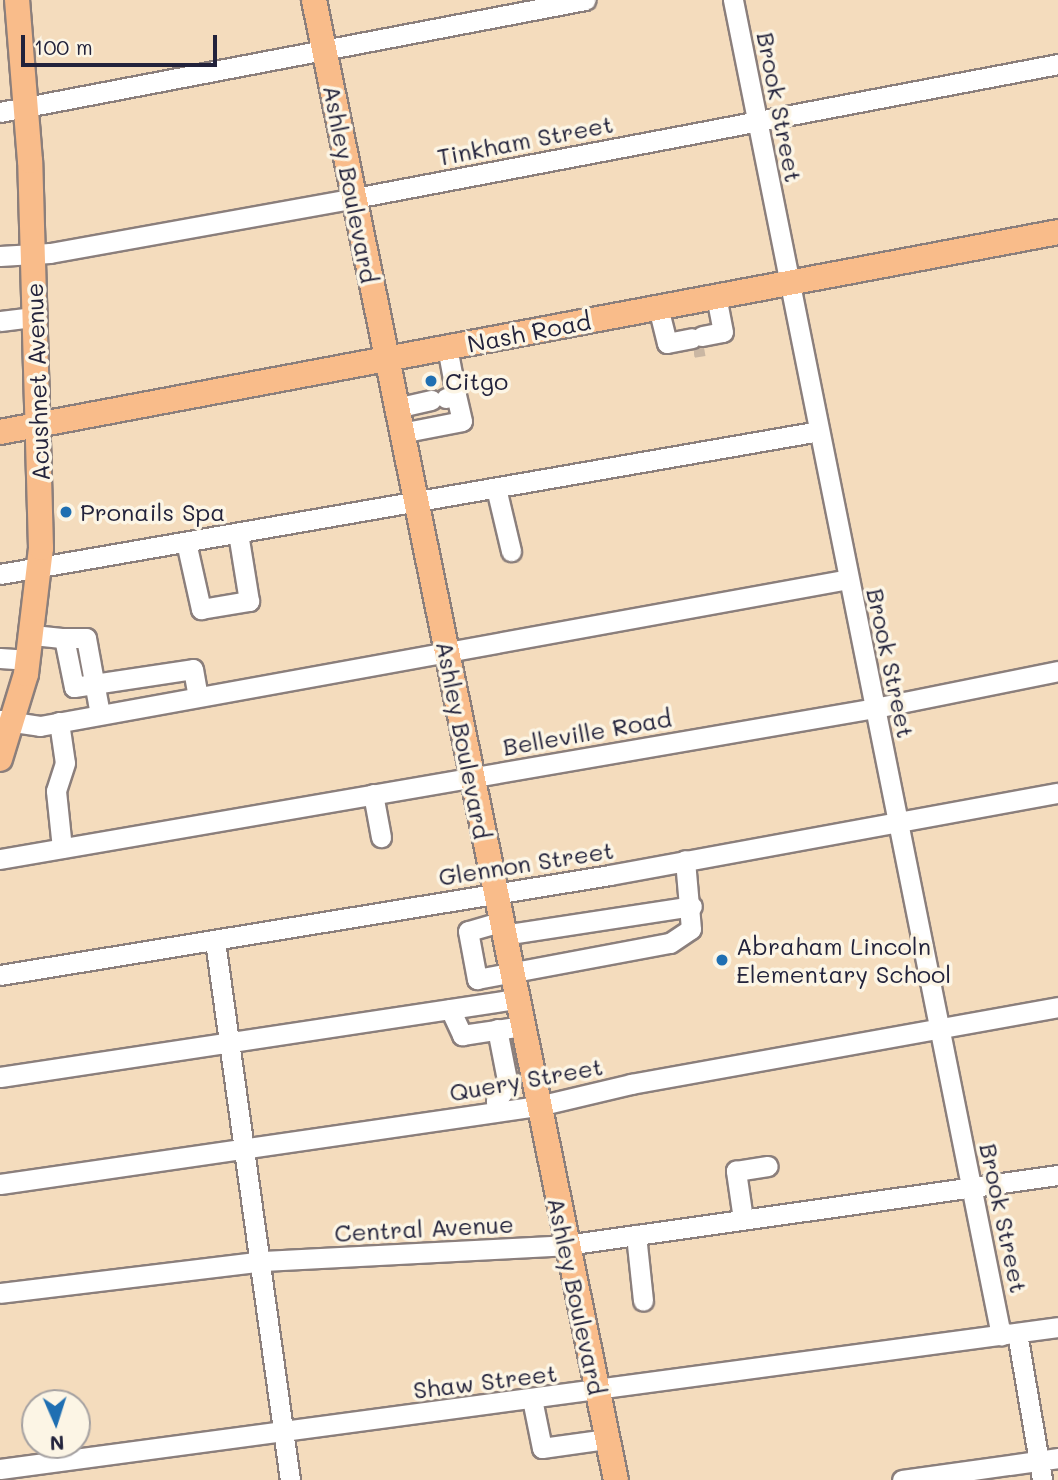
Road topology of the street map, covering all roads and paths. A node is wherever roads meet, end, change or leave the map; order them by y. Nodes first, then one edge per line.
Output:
1 (17, 0) edge
2 (314, 0) edge
3 (585, 0) edge
4 (733, 0) edge
5 (324, 49) junction
6 (1058, 64) edge
7 (27, 107) junction
8 (0, 112) edge
9 (758, 121) junction
10 (355, 198) junction
11 (1058, 232) edge
12 (33, 253) junction
13 (0, 256) edge
14 (789, 282) junction
15 (716, 296) junction
16 (658, 307) junction
17 (35, 317) junction
18 (0, 321) edge
19 (447, 347) junction
20 (386, 358) junction
21 (444, 398) junction
22 (396, 408) junction
23 (39, 424) junction
24 (819, 431) junction
25 (0, 432) edge
26 (401, 433) junction
27 (496, 488) junction
28 (416, 502) junction
29 (238, 533) junction
30 (186, 542) junction
31 (511, 551) dead end
32 (40, 567) junction
33 (0, 574) edge
34 (849, 579) junction
35 (33, 635) junction
36 (447, 652) junction
37 (0, 658) edge
38 (29, 660) junction
39 (1058, 670) edge
40 (95, 686) junction
41 (198, 696) junction
42 (875, 708) junction
43 (100, 714) junction
44 (8, 721) edge
45 (59, 722) junction
46 (0, 759) edge
47 (470, 776) junction
48 (1058, 793) edge
49 (373, 794) junction
50 (900, 825) junction
51 (381, 837) dead end
52 (62, 848) junction
53 (0, 859) edge
54 (685, 860) junction
55 (494, 893) junction
56 (692, 906) junction
57 (501, 929) junction
58 (215, 941) junction
59 (510, 972) junction
60 (0, 975) edge
61 (477, 979) junction
62 (516, 999) junction
63 (482, 1004) junction
64 (1058, 1007) edge
65 (450, 1009) junction
66 (942, 1032) junction
67 (515, 1034) junction
68 (230, 1042) junction
69 (0, 1077) edge
70 (538, 1105) junction
71 (498, 1111) junction
72 (245, 1146) junction
73 (768, 1166) dead end
74 (1058, 1175) edge
75 (0, 1184) edge
76 (972, 1189) junction
77 (743, 1219) junction
78 (636, 1235) junction
79 (566, 1245) junction
80 (263, 1261) junction
81 (0, 1293) edge
82 (643, 1301) dead end
83 (1058, 1327) edge
84 (1009, 1334) junction
85 (597, 1391) junction
86 (532, 1399) junction
87 (284, 1432) junction
88 (607, 1439) junction
89 (1046, 1466) edge
90 (0, 1469) edge
91 (290, 1480) edge
92 (615, 1480) edge
93 (902, 1480) edge

1 - 7 main road, Acushnet Avenue
2 - 5 main road, Ashley Boulevard
3 - 5 street
4 - 9 street, Brook Street
5 - 7 street
5 - 10 main road, Ashley Boulevard
6 - 9 street, Tinkham Street
7 - 8 street
7 - 12 main road, Acushnet Avenue
9 - 10 street, Tinkham Street
9 - 14 street, Brook Street
10 - 12 street, Tinkham Street
10 - 20 main road, Ashley Boulevard
11 - 14 main road, Nash Road
12 - 13 street, Tinkham Street
12 - 17 main road, Acushnet Avenue
14 - 15 main road, Nash Road
14 - 24 street, Brook Street
15 - 16 main road, Nash Road
15 - 16 street
16 - 19 main road, Nash Road
17 - 18 street
17 - 23 main road, Acushnet Avenue
19 - 20 main road, Nash Road
19 - 21 street
20 - 22 main road, Ashley Boulevard
20 - 23 main road, Nash Road
21 - 22 street
21 - 26 street
22 - 26 main road, Ashley Boulevard
23 - 25 main road, Nash Road
23 - 32 main road, Acushnet Avenue
24 - 27 street
24 - 34 street, Brook Street
26 - 28 main road, Ashley Boulevard
27 - 28 street
27 - 31 street
28 - 29 street
28 - 36 main road, Ashley Boulevard
29 - 30 street
29 - 30 street
30 - 32 street
32 - 33 street
32 - 35 main road, Acushnet Avenue
34 - 36 street
34 - 42 street, Brook Street
35 - 38 main road, Acushnet Avenue
35 - 40 street
36 - 41 street
36 - 47 main road, Ashley Boulevard
37 - 38 street
38 - 44 main road, Acushnet Avenue
39 - 42 street, Belleville Road
40 - 41 street
40 - 43 street
41 - 43 street
42 - 47 street, Belleville Road
42 - 50 street, Brook Street
43 - 45 street
44 - 45 street
44 - 46 main road, Acushnet Avenue
45 - 52 street
47 - 49 street, Belleville Road
47 - 55 main road, Ashley Boulevard
48 - 50 street, Glennon Street
49 - 51 street
49 - 52 street, Belleville Road
50 - 54 street, Glennon Street
50 - 66 street, Brook Street
52 - 53 street, Belleville Road
54 - 55 street, Glennon Street
54 - 56 street
55 - 57 main road, Ashley Boulevard
55 - 58 street, Glennon Street
56 - 57 street
56 - 59 street
57 - 59 main road, Ashley Boulevard
57 - 61 street
58 - 60 street, Glennon Street
58 - 68 street
59 - 61 street
59 - 62 main road, Ashley Boulevard
61 - 63 street
62 - 63 street
62 - 67 main road, Ashley Boulevard
63 - 65 street
64 - 66 street, Query Street
65 - 67 street
65 - 68 street
66 - 70 street, Query Street
66 - 76 street, Brook Street
67 - 70 main road, Ashley Boulevard
67 - 71 street
68 - 69 street
68 - 72 street
70 - 71 street, Query Street
70 - 79 main road, Ashley Boulevard
71 - 72 street, Query Street
72 - 75 street, Query Street
72 - 80 street
73 - 77 street
74 - 76 street, Central Avenue
76 - 77 street, Central Avenue
76 - 84 street, Brook Street
77 - 78 street, Central Avenue
78 - 79 street, Central Avenue
78 - 82 street
79 - 80 street, Central Avenue
79 - 85 main road, Ashley Boulevard
80 - 81 street, Central Avenue
80 - 87 street
83 - 84 street, Shaw Street
84 - 85 street, Shaw Street
84 - 89 street, Brook Street
85 - 86 street, Shaw Street
85 - 88 main road, Ashley Boulevard
86 - 87 street, Shaw Street
86 - 88 street
87 - 90 street, Shaw Street
87 - 91 street
88 - 92 main road, Ashley Boulevard
89 - 93 street

